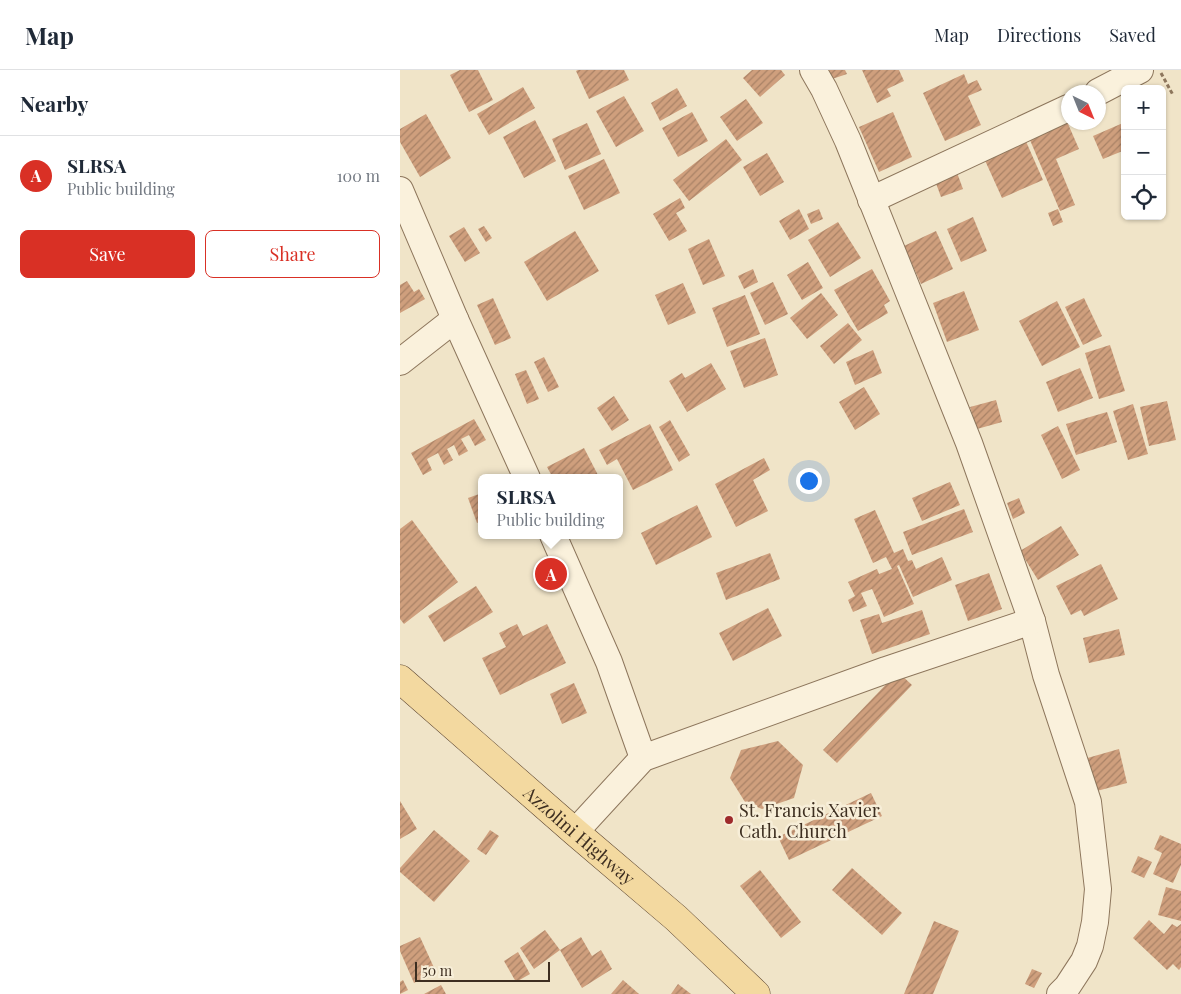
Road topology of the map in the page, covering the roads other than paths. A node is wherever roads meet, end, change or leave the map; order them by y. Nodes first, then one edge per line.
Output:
1 (813, 70) edge
2 (1140, 70) edge
3 (1106, 88) edge
4 (1061, 111) edge
5 (400, 190) edge
6 (871, 200) junction
7 (455, 319) junction
8 (400, 362) edge
9 (525, 474) edge
10 (555, 539) edge
11 (1032, 621) junction
12 (400, 679) edge
13 (643, 758) junction
14 (575, 832) junction
15 (756, 994) edge
16 (1060, 994) edge

1 - 6 street
2 - 3 street
4 - 6 street
5 - 7 street
6 - 11 street
7 - 8 street
7 - 9 street
10 - 13 street
11 - 13 street
11 - 16 street
12 - 14 main road, Azzolini Highway
13 - 14 street
14 - 15 main road, Azzolini Highway

